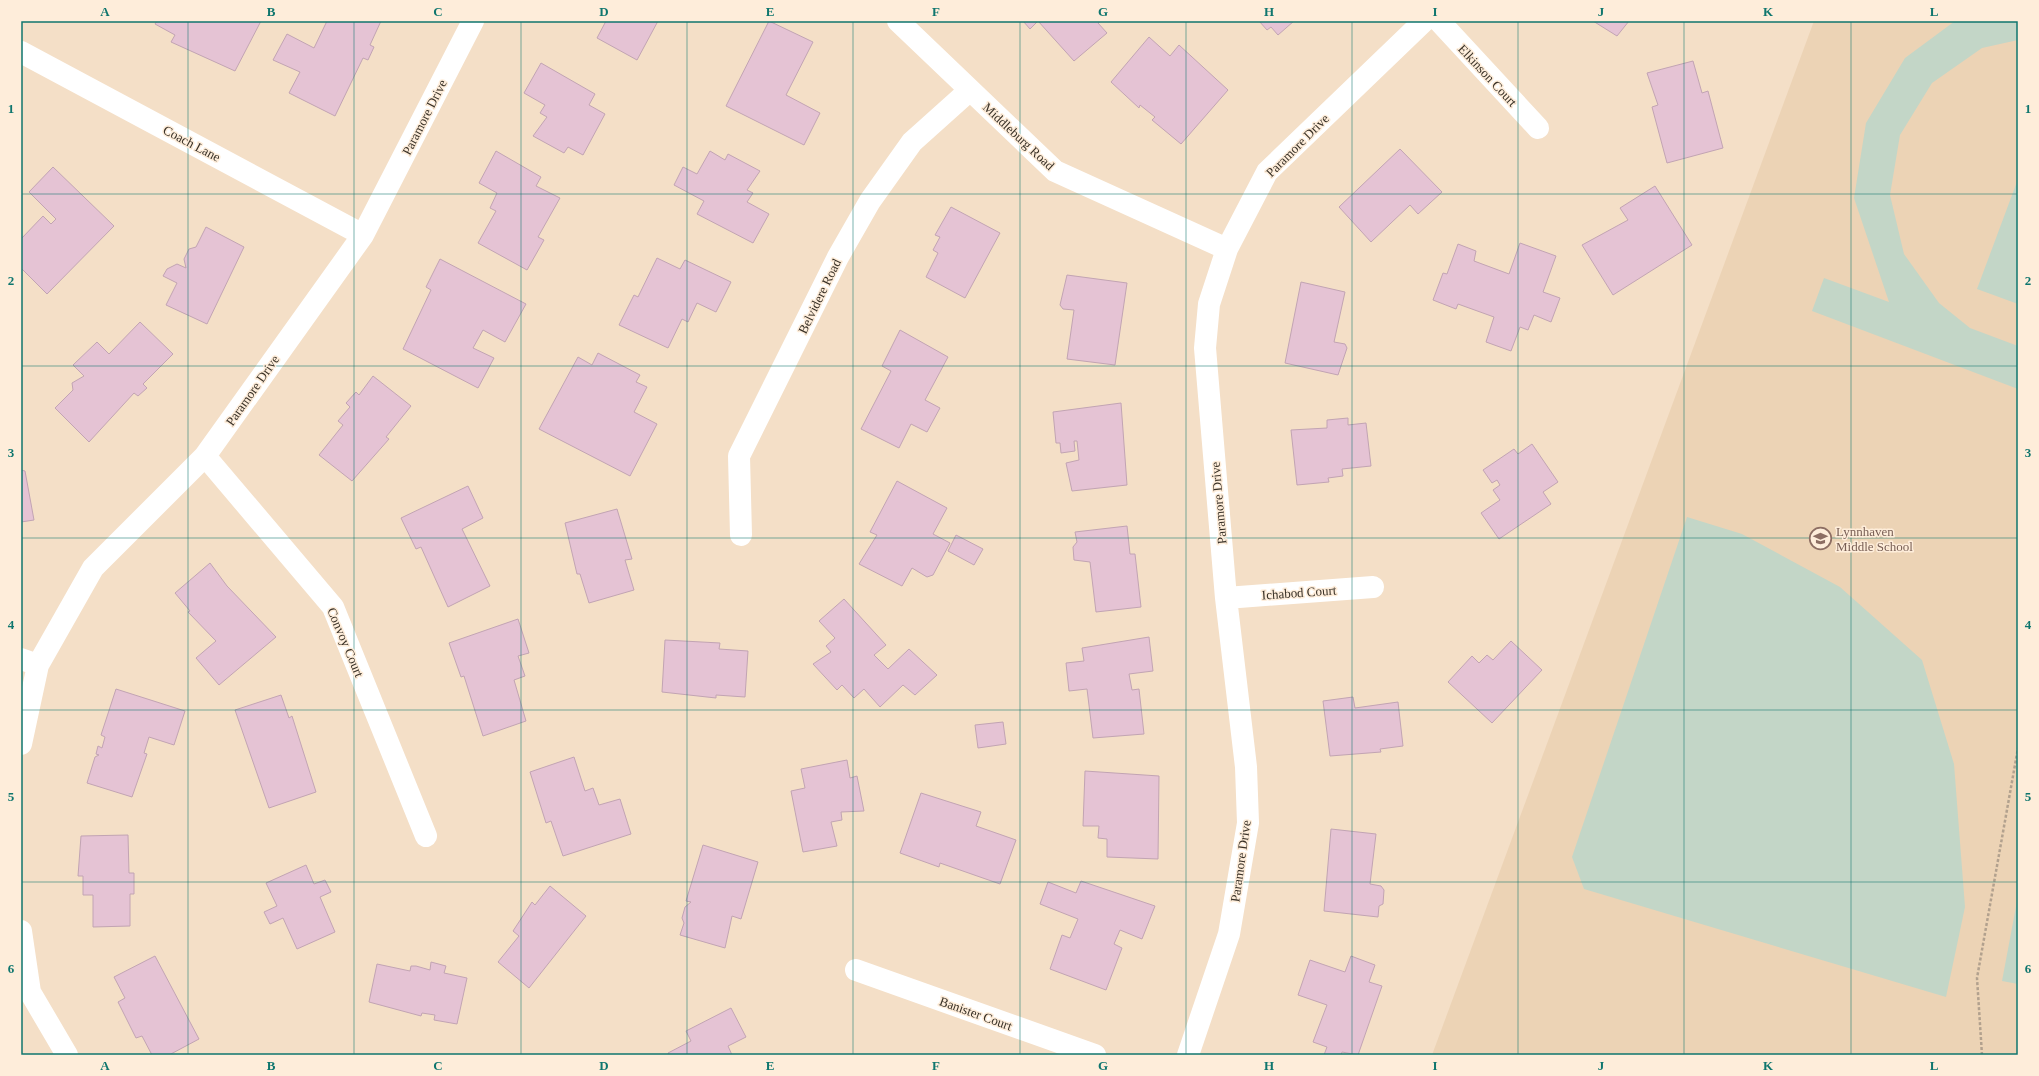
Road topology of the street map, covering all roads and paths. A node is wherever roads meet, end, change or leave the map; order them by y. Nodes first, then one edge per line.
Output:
1 (473, 21) edge
2 (898, 21) edge
3 (1424, 21) edge
4 (1439, 21) edge
5 (21, 52) edge
6 (970, 90) junction
7 (1538, 128) dead end
8 (363, 235) junction
9 (1227, 248) junction
10 (205, 456) junction
11 (741, 535) dead end
12 (1372, 587) dead end
13 (1226, 598) junction
14 (30, 662) edge
15 (21, 744) edge
16 (2018, 748) edge
17 (426, 836) dead end
18 (21, 931) edge
19 (856, 970) dead end
20 (26, 994) edge
21 (67, 1055) edge
22 (1095, 1055) edge
23 (1188, 1055) edge
24 (1982, 1055) edge

1 - 8 street, Paramore Drive
2 - 6 street, Middleburg Road
3 - 9 street, Paramore Drive
4 - 7 street, Elkinson Court
5 - 8 street, Coach Lane
6 - 9 street, Middleburg Road
6 - 11 street, Belvidere Road
8 - 10 street, Paramore Drive
9 - 13 street, Paramore Drive
10 - 14 street, Paramore Drive
10 - 17 street, Convoy Court
12 - 13 street, Ichabod Court
13 - 23 street, Paramore Drive
14 - 15 street, Paramore Drive
16 - 24 path
18 - 20 street
19 - 22 street, Banister Court
20 - 21 street

